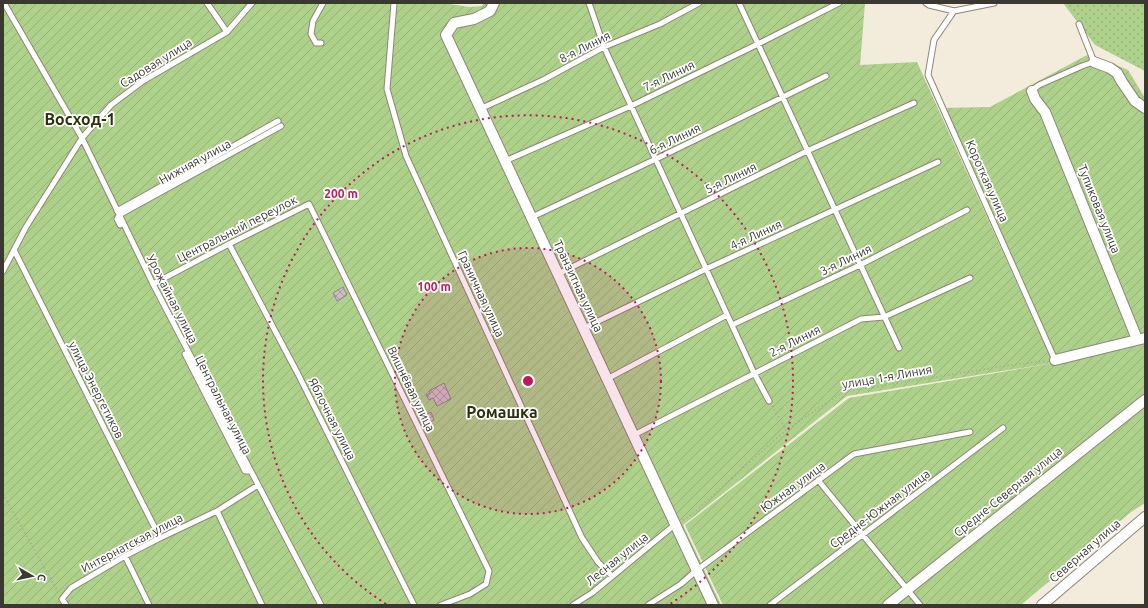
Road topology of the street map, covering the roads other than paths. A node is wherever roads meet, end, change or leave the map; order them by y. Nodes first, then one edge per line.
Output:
1 (4, 3) edge
2 (207, 3) edge
3 (252, 3) edge
4 (323, 3) edge
5 (394, 3) edge
6 (494, 3) edge
7 (589, 3) edge
8 (699, 3) edge
9 (739, 3) edge
10 (839, 3) edge
11 (926, 3) edge
12 (994, 3) edge
13 (954, 11) junction
14 (1079, 24) dead end
15 (227, 32) junction
16 (321, 43) dead end
17 (758, 44) junction
18 (604, 47) junction
19 (1094, 62) junction
20 (826, 76) dead end
21 (1032, 92) joint
22 (783, 98) junction
23 (914, 103) dead end
24 (631, 106) junction
25 (1145, 108) edge
26 (480, 109) junction
27 (280, 124) dead end
28 (82, 138) junction
29 (808, 151) junction
30 (656, 159) junction
31 (505, 161) junction
32 (938, 162) dead end
33 (310, 204) joint
34 (835, 210) junction
35 (967, 210) dead end
36 (118, 213) junction
37 (681, 214) junction
38 (532, 217) junction
39 (229, 244) junction
40 (14, 250) junction
41 (860, 264) junction
42 (706, 269) junction
43 (3, 271) edge
44 (558, 274) junction
45 (970, 278) dead end
46 (153, 284) junction
47 (727, 315) junction
48 (884, 317) junction
49 (732, 325) junction
50 (584, 328) junction
51 (1141, 339) edge
52 (899, 348) dead end
53 (1055, 360) joint
54 (754, 373) junction
55 (607, 379) junction
56 (1145, 400) edge
57 (769, 401) road end
58 (1003, 428) dead end
59 (970, 432) dead end
60 (634, 435) junction
61 (251, 471) junction
62 (818, 480) junction
63 (258, 485) junction
64 (217, 510) junction
65 (1145, 517) edge
66 (674, 526) junction
67 (863, 534) junction
68 (160, 538) junction
69 (125, 556) junction
70 (697, 570) junction
71 (612, 576) junction
72 (908, 589) junction
73 (456, 603) edge
74 (66, 605) edge
75 (149, 605) edge
76 (262, 605) edge
77 (321, 605) edge
78 (414, 605) edge
79 (441, 605) edge
80 (573, 605) edge
81 (648, 605) edge
82 (713, 605) edge
83 (770, 605) edge
84 (888, 605) edge
85 (920, 605) edge
86 (1042, 605) edge

1 - 28 lane, Урожайная улица
2 - 15 lane
3 - 15 lane, Садовая улица
4 - 16 lane
5 - 71 lane, Граничная улица
6 - 26 street, Транзитная улица
7 - 18 lane
8 - 18 lane, 8-я Линия
9 - 17 lane
10 - 17 lane, 7-я Линия
11 - 13 lane
12 - 13 lane
13 - 53 lane, Короткая улица
14 - 19 lane
15 - 28 lane, Садовая улица
17 - 22 lane
17 - 24 lane, 7-я Линия
18 - 24 lane
18 - 26 lane, 8-я Линия
19 - 21 lane
19 - 25 street
20 - 22 lane, 6-я Линия
21 - 51 street, Тупиковая улица
22 - 29 lane
22 - 30 lane, 6-я Линия
23 - 29 lane, 5-я Линия
24 - 30 lane
24 - 31 lane, 7-я Линия
26 - 31 street, Транзитная улица
27 - 36 lane
28 - 36 lane, Урожайная улица
28 - 40 lane, Садовая улица
29 - 34 lane
29 - 37 lane, 5-я Линия
30 - 37 lane
30 - 38 lane, 6-я Линия
31 - 38 street, Транзитная улица
32 - 34 lane, 4-я Линия
33 - 39 lane, Центральный переулок
33 - 73 lane, Вишнёвая улица
34 - 41 lane
34 - 42 lane, 4-я Линия
35 - 41 lane, 3-я Линия
36 - 46 lane, Урожайная улица
36 - 61 lane, Центральная улица
37 - 42 lane
37 - 44 lane, 5-я Линия
38 - 44 street, Транзитная улица
39 - 46 lane, Центральный переулок
39 - 78 lane, Яблочная улица
40 - 43 lane, Садовая улица
40 - 68 lane, улица Энергетиков
41 - 48 lane
41 - 49 lane, 3-я Линия
42 - 47 lane
42 - 50 lane, 4-я Линия
44 - 50 street, Транзитная улица
45 - 48 lane, 2-я Линия
46 - 61 lane, Урожайная улица
47 - 49 lane
47 - 55 lane
48 - 52 lane
48 - 54 lane, 2-я Линия
49 - 54 lane
50 - 55 street, Транзитная улица
51 - 53 street
54 - 57 lane
54 - 60 lane, 2-я Линия
55 - 60 street, Транзитная улица
56 - 72 street, Средне-Северная улица
58 - 67 lane, Средне-Южная улица
59 - 62 lane, Южная улица
60 - 66 street, Транзитная улица
61 - 63 lane, Урожайная улица
62 - 67 lane
62 - 70 lane, Южная улица
63 - 64 lane, Интернатская улица
63 - 77 lane, Урожайная улица
64 - 68 lane, Интернатская улица
64 - 76 lane
65 - 86 street, Северная улица
66 - 70 street, Транзитная улица
66 - 71 lane, Лесная улица
67 - 72 lane
67 - 83 lane, Средне-Южная улица
68 - 69 lane, Интернатская улица
69 - 74 lane, Интернатская улица
69 - 75 lane
70 - 81 lane, Южная улица
70 - 82 street, Транзитная улица
71 - 80 lane, Лесная улица
72 - 84 street, Средне-Северная улица
72 - 85 lane
73 - 79 lane

